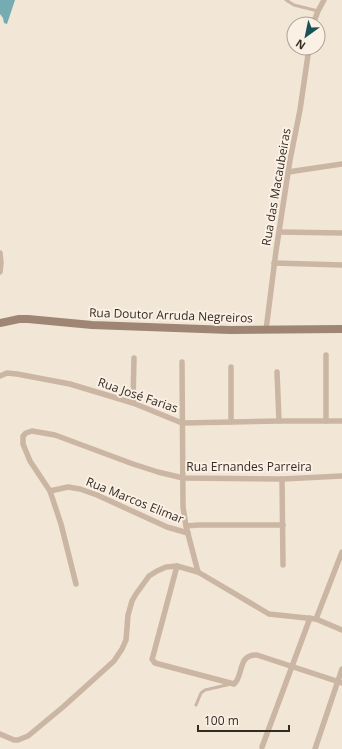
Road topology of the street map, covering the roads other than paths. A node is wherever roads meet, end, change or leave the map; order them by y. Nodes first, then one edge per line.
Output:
1 (286, 0) edge
2 (324, 0) edge
3 (318, 11) junction
4 (316, 16) edge
5 (308, 56) edge
6 (342, 164) edge
7 (288, 172) junction
8 (279, 232) junction
9 (342, 233) edge
10 (0, 253) edge
11 (274, 263) junction
12 (342, 265) edge
13 (0, 272) edge
14 (0, 323) edge
15 (342, 329) edge
16 (266, 330) junction
17 (326, 355) dead end
18 (134, 358) dead end
19 (182, 362) dead end
20 (231, 367) dead end
21 (277, 372) dead end
22 (0, 376) edge
23 (134, 403) junction
24 (279, 421) junction
25 (326, 421) junction
26 (342, 421) edge
27 (231, 422) junction
28 (182, 423) junction
29 (342, 476) edge
30 (183, 478) junction
31 (282, 478) junction
32 (50, 491) junction
33 (283, 525) junction
34 (186, 526) junction
35 (188, 532) junction
36 (342, 552) edge
37 (283, 565) dead end
38 (177, 566) junction
39 (198, 572) junction
40 (76, 584) dead end
41 (313, 619) junction
42 (342, 630) edge
43 (292, 667) junction
44 (342, 669) edge
45 (340, 682) edge
46 (234, 684) junction
47 (196, 705) dead end
48 (0, 734) edge
49 (262, 747) dead end
50 (315, 749) edge

1 - 3 lane
2 - 3 street
3 - 4 street
5 - 7 street, Rua das Macaubeiras
6 - 7 street
7 - 8 street, Rua das Macaubeiras
8 - 9 street
8 - 11 street, Rua das Macaubeiras
10 - 13 street
11 - 12 street
11 - 16 street, Rua das Macaubeiras
14 - 16 street, Rua Doutor Arruda Negreiros
15 - 16 street, Rua Doutor Arruda Negreiros
17 - 25 street
18 - 23 street
19 - 28 street
20 - 27 street
21 - 24 street
22 - 23 street, Rua José Farias
23 - 28 street, Rua José Farias
24 - 25 street, Rua José Farias
24 - 27 street, Rua José Farias
25 - 26 street, Rua José Farias
27 - 28 street, Rua José Farias
28 - 30 street
29 - 31 street, Rua Ernandes Parreira
30 - 31 street, Rua Ernandes Parreira
30 - 32 street, Rua Ernandes Parreira
30 - 34 street
31 - 33 street
32 - 35 street, Rua Marcos Elimar
32 - 40 street
33 - 34 street
33 - 37 street
34 - 35 street
35 - 39 street
36 - 41 street
38 - 39 street
38 - 46 street
38 - 48 street
39 - 41 street
41 - 42 street
41 - 43 street
43 - 45 street
43 - 46 street
43 - 49 street
44 - 45 street
45 - 50 street
46 - 47 lane

